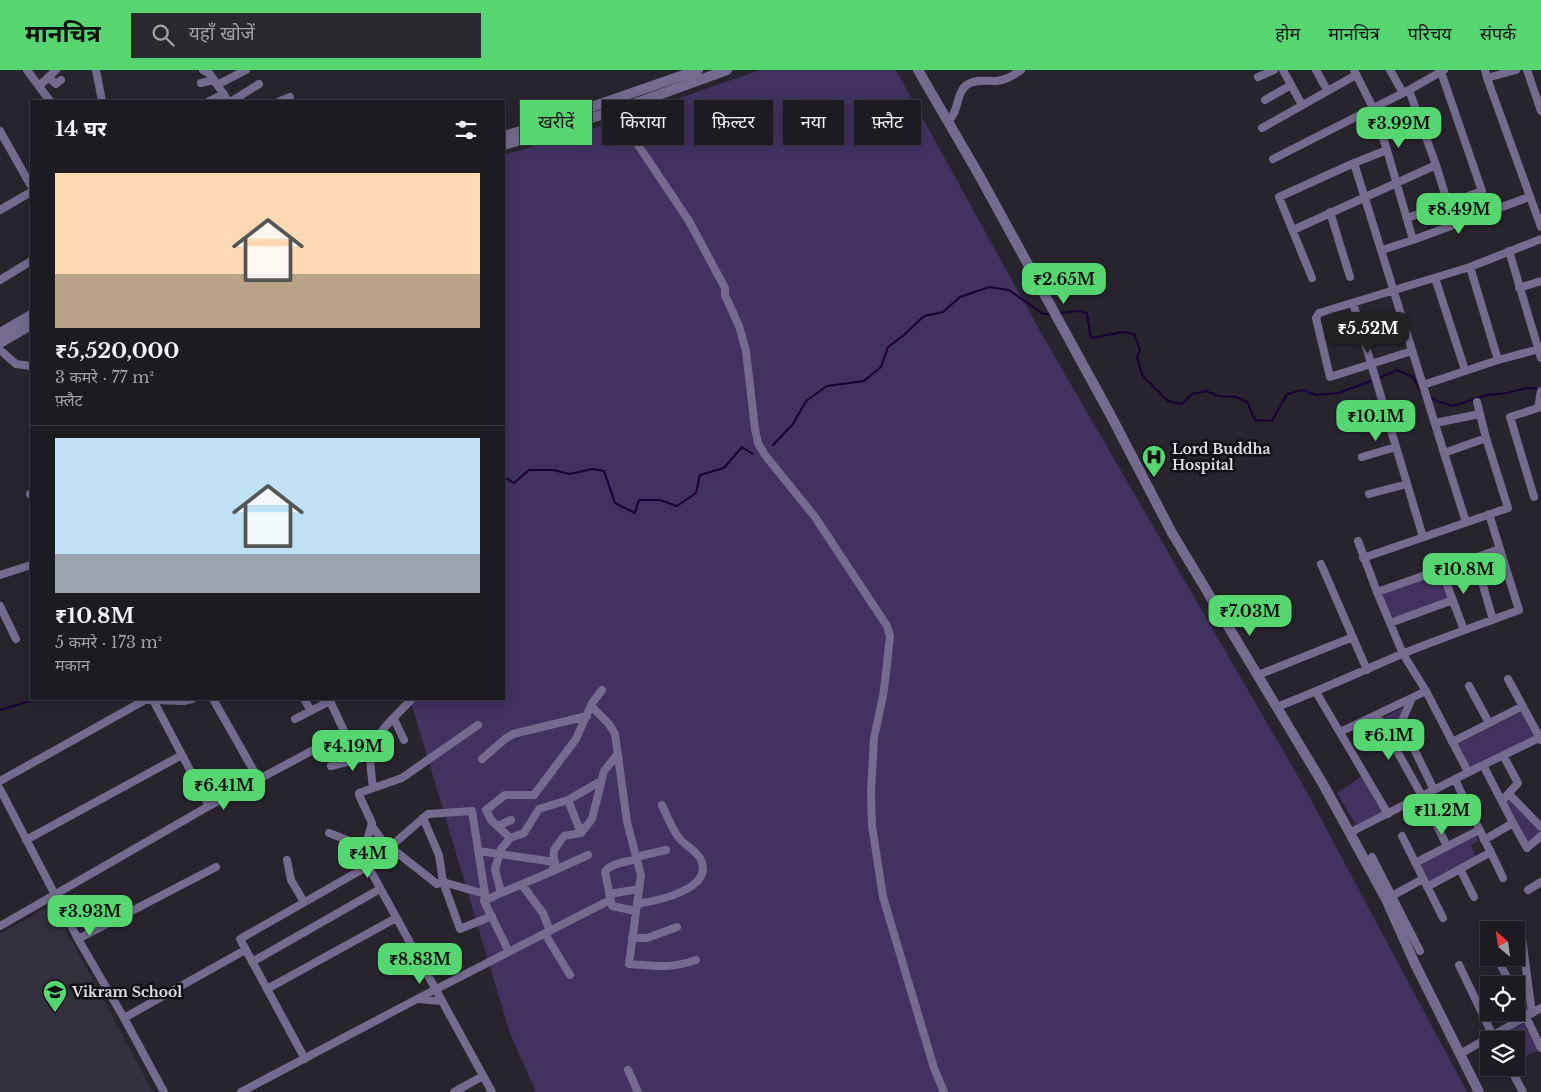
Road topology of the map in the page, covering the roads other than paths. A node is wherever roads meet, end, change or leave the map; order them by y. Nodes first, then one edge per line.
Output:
1 (27, 70) edge
2 (56, 70) edge
3 (96, 70) edge
4 (203, 70) edge
5 (246, 70) edge
6 (698, 70) edge
7 (727, 70) edge
8 (918, 70) edge
9 (1021, 70) edge
10 (1274, 70) edge
11 (1283, 70) edge
12 (1316, 70) edge
13 (1390, 70) edge
14 (1516, 70) edge
15 (1527, 70) edge
16 (1442, 71) edge
17 (1355, 73) edge
18 (1486, 74) edge
19 (48, 77) junction
20 (1258, 77) dead end
21 (61, 80) dead end
22 (216, 82) junction
23 (201, 83) dead end
24 (260, 84) dead end
25 (1291, 85) junction
26 (39, 86) junction
27 (1327, 90) junction
28 (1406, 91) junction
29 (290, 97) dead end
30 (226, 98) edge
31 (49, 100) edge
32 (102, 100) edge
33 (234, 100) edge
34 (282, 100) edge
35 (644, 100) edge
36 (1265, 100) dead end
37 (1302, 105) junction
38 (1540, 106) edge
39 (1373, 108) junction
40 (602, 115) edge
41 (948, 121) junction
42 (1262, 128) dead end
43 (0, 131) edge
44 (505, 136) edge
45 (505, 145) edge
46 (638, 145) edge
47 (1387, 150) junction
48 (1273, 159) dead end
49 (1354, 162) junction
50 (1436, 165) junction
51 (1397, 182) junction
52 (30, 184) edge
53 (30, 193) edge
54 (1366, 196) junction
55 (1529, 197) junction
56 (1448, 204) junction
57 (1537, 208) edge
58 (0, 210) edge
59 (1330, 212) junction
60 (1407, 218) junction
61 (1541, 227) edge
62 (1293, 230) junction
63 (1541, 239) edge
64 (1414, 240) junction
65 (1382, 250) junction
66 (1508, 251) junction
67 (30, 262) edge
68 (1470, 267) junction
69 (1350, 277) dead end
70 (1312, 278) dead end
71 (1435, 278) junction
72 (0, 280) edge
73 (1541, 281) edge
74 (1520, 288) junction
75 (1393, 291) junction
76 (1353, 303) junction
77 (30, 316) edge
78 (30, 325) edge
79 (0, 333) edge
80 (0, 342) edge
81 (0, 350) edge
82 (1539, 350) junction
83 (1412, 351) junction
84 (1541, 358) edge
85 (1498, 360) junction
86 (30, 366) edge
87 (1373, 368) junction
88 (1465, 370) junction
89 (1423, 387) junction
90 (1541, 392) edge
91 (1477, 402) dead end
92 (1382, 403) junction
93 (1538, 408) junction
94 (1348, 413) dead end
95 (1480, 414) junction
96 (1541, 417) edge
97 (1435, 423) junction
98 (1486, 438) junction
99 (1396, 447) junction
100 (1444, 453) junction
101 (1362, 457) dead end
102 (1407, 484) junction
103 (1369, 494) dead end
104 (1534, 497) dead end
105 (1490, 514) junction
106 (1466, 522) junction
107 (1423, 537) junction
108 (1358, 541) dead end
109 (1500, 549) junction
110 (1363, 558) junction
111 (1475, 558) junction
112 (1321, 564) dead end
113 (30, 565) edge
114 (1441, 569) junction
115 (0, 575) edge
116 (1377, 592) junction
117 (1454, 600) junction
118 (0, 606) edge
119 (1493, 620) junction
120 (1390, 623) junction
121 (1464, 630) junction
122 (1353, 637) junction
123 (16, 639) dead end
124 (1403, 654) junction
125 (1367, 670) junction
126 (1258, 674) junction
127 (1508, 679) dead end
128 (1470, 686) dead end
129 (602, 690) dead end
130 (1426, 691) junction
131 (1316, 692) junction
132 (1412, 698) junction
133 (153, 700) junction
134 (188, 700) edge
135 (214, 700) edge
136 (305, 700) edge
137 (411, 700) edge
138 (591, 706) junction
139 (1523, 706) junction
140 (1277, 707) junction
141 (311, 711) junction
142 (587, 716) junction
143 (1377, 716) junction
144 (294, 719) dead end
145 (394, 719) junction
146 (1489, 723) junction
147 (478, 725) dead end
148 (1340, 732) junction
149 (1541, 739) edge
150 (404, 740) dead end
151 (1452, 742) junction
152 (1392, 744) junction
153 (1414, 749) dead end
154 (617, 754) junction
155 (182, 755) junction
156 (1503, 755) junction
157 (371, 756) junction
158 (482, 759) dead end
159 (1483, 765) junction
160 (330, 766) dead end
161 (1468, 772) junction
162 (259, 780) junction
163 (1455, 780) junction
164 (0, 781) edge
165 (601, 781) junction
166 (373, 788) junction
167 (0, 789) edge
168 (1434, 790) junction
169 (1509, 794) junction
170 (1422, 796) junction
171 (568, 800) junction
172 (1502, 801) junction
173 (662, 805) dead end
174 (209, 806) junction
175 (486, 810) junction
176 (472, 811) junction
177 (1388, 814) junction
178 (423, 818) junction
179 (511, 820) dead end
180 (1434, 820) dead end
181 (1513, 823) junction
182 (372, 826) junction
183 (498, 826) junction
184 (1541, 827) edge
185 (1479, 830) junction
186 (329, 833) dead end
187 (581, 833) junction
188 (1350, 833) junction
189 (1402, 836) dead end
190 (1541, 836) edge
191 (510, 838) junction
192 (26, 840) junction
193 (1484, 840) junction
194 (1447, 846) junction
195 (365, 847) junction
196 (389, 848) junction
197 (666, 850) dead end
198 (478, 851) junction
199 (1491, 852) junction
200 (500, 855) junction
201 (588, 855) dead end
202 (1372, 857) dead end
203 (637, 858) junction
204 (376, 859) junction
205 (288, 860) dead end
206 (554, 862) junction
207 (1415, 863) junction
208 (368, 866) junction
209 (216, 867) dead end
210 (1460, 869) junction
211 (553, 871) junction
212 (1503, 878) dead end
213 (1423, 879) junction
214 (443, 882) junction
215 (1541, 882) edge
216 (522, 885) junction
217 (1427, 887) junction
218 (380, 889) junction
219 (639, 889) junction
220 (1528, 890) dead end
221 (501, 892) junction
222 (55, 895) junction
223 (609, 897) junction
224 (1474, 897) dead end
225 (484, 898) junction
226 (1389, 898) junction
227 (304, 902) junction
228 (637, 907) junction
229 (492, 916) junction
230 (396, 918) junction
231 (1443, 918) dead end
232 (0, 926) edge
233 (677, 927) dead end
234 (548, 932) junction
235 (78, 938) junction
236 (632, 938) junction
237 (245, 950) junction
238 (1420, 951) dead end
239 (509, 952) junction
240 (696, 960) dead end
241 (252, 962) junction
242 (1459, 965) dead end
243 (1524, 966) edge
244 (570, 975) dead end
245 (267, 989) junction
246 (435, 990) junction
247 (417, 999) junction
248 (441, 1000) junction
249 (1525, 1008) edge
250 (1541, 1008) edge
251 (1529, 1014) junction
252 (124, 1018) junction
253 (1491, 1031) edge
254 (1504, 1031) edge
255 (1480, 1045) edge
256 (1541, 1048) edge
257 (1460, 1054) junction
258 (305, 1059) junction
259 (628, 1070) dead end
260 (483, 1076) junction
261 (1514, 1076) edge
262 (164, 1092) edge
263 (241, 1092) edge
264 (454, 1092) edge
265 (492, 1092) edge
266 (638, 1092) edge
267 (944, 1092) edge
268 (1479, 1092) edge
269 (1523, 1092) edge

1 - 26 street
2 - 19 street
3 - 32 street
4 - 22 street
5 - 22 street
6 - 44 street
7 - 35 street
8 - 41 street
9 - 41 street
10 - 20 street
11 - 25 street
12 - 27 street
13 - 28 street
14 - 18 street
15 - 38 street
16 - 28 street
16 - 56 street
17 - 27 street
17 - 39 street
18 - 55 street
19 - 21 street
19 - 26 street
22 - 23 street
22 - 30 street
24 - 33 street
25 - 36 street
25 - 37 street
26 - 31 street
27 - 37 street
28 - 39 street
28 - 50 street
29 - 34 street
37 - 42 street
39 - 47 street
39 - 48 street
40 - 45 street
41 - 126 street
43 - 52 street
46 - 267 street
47 - 49 street
47 - 51 street
49 - 54 street
49 - 62 street
50 - 51 street
50 - 56 street
51 - 54 street
51 - 60 street
53 - 58 street
54 - 59 street
54 - 65 street
55 - 57 street
55 - 64 street
56 - 60 street
57 - 61 street
59 - 62 street
59 - 69 street
60 - 64 street
62 - 70 street
63 - 66 street
64 - 65 street
65 - 75 street
66 - 68 street
66 - 74 street
67 - 72 street
68 - 71 street
68 - 85 street
71 - 75 street
71 - 88 street
73 - 74 street
74 - 82 street
75 - 76 street
75 - 83 street
76 - 87 street
76 - 87 street
77 - 79 street
78 - 80 street
81 - 86 street
82 - 84 street
82 - 85 street
83 - 87 street
83 - 89 street
85 - 88 street
87 - 92 street
88 - 89 street
89 - 97 street
90 - 93 street
91 - 95 street
92 - 94 street
92 - 99 street
93 - 96 street
93 - 104 street
95 - 97 street
95 - 98 street
97 - 100 street
98 - 100 street
98 - 105 street
99 - 101 street
99 - 102 street
100 - 106 street
102 - 103 street
102 - 107 street
105 - 106 street
105 - 109 street
106 - 107 street
107 - 110 street
108 - 110 street
109 - 111 street
109 - 119 street
110 - 116 street
111 - 114 street
111 - 119 street
112 - 122 street
113 - 115 street
114 - 116 street
114 - 117 street
116 - 120 street
117 - 120 street
117 - 121 street
118 - 123 street
119 - 121 street
120 - 124 street
121 - 124 street
122 - 125 street
122 - 126 street
124 - 125 street
124 - 130 street
125 - 131 street
126 - 140 street
127 - 139 street
128 - 146 street
129 - 138 street
130 - 132 street
130 - 151 street
131 - 140 street
131 - 148 street
132 - 143 street
132 - 152 street
133 - 134 street
133 - 155 street
133 - 164 street
135 - 162 street
136 - 141 street
137 - 145 street
138 - 142 street
138 - 154 street
139 - 146 street
139 - 149 street
140 - 188 street
141 - 144 street
141 - 162 street
142 - 158 street
142 - 175 street
143 - 148 street
143 - 152 street
145 - 150 street
145 - 157 street
146 - 151 street
147 - 166 street
148 - 177 street
149 - 156 street
151 - 161 street
152 - 170 street
153 - 168 street
154 - 165 street
154 - 203 street
155 - 174 street
155 - 192 street
156 - 159 street
156 - 169 street
157 - 160 street
157 - 166 street
159 - 161 street
159 - 172 street
161 - 163 street
162 - 174 street
163 - 168 street
163 - 185 street
165 - 171 street
165 - 187 street
166 - 182 street
167 - 192 street
168 - 170 street
169 - 172 street
169 - 184 street
170 - 177 street
171 - 187 street
171 - 191 street
172 - 181 street
173 - 228 street
174 - 222 street
175 - 176 street
175 - 183 street
176 - 178 street
176 - 198 street
177 - 188 street
178 - 196 street
178 - 214 street
179 - 183 street
180 - 194 street
181 - 190 street
181 - 193 street
182 - 195 street
182 - 196 street
183 - 191 street
185 - 193 street
185 - 194 street
186 - 195 street
187 - 206 street
188 - 226 street
189 - 207 street
191 - 200 street
192 - 222 street
193 - 199 street
194 - 207 street
195 - 204 street
196 - 204 street
196 - 214 street
197 - 203 street
198 - 200 street
198 - 225 street
199 - 210 street
199 - 212 street
200 - 206 street
200 - 221 street
201 - 211 street
202 - 226 street
203 - 219 street
203 - 223 street
204 - 208 street
205 - 227 street
206 - 211 street
207 - 213 street
208 - 218 street
208 - 227 street
209 - 235 street
210 - 217 street
210 - 224 street
211 - 216 street
213 - 217 street
213 - 226 street
214 - 225 street
214 - 229 street
215 - 220 street
216 - 221 street
216 - 234 street
217 - 231 street
218 - 230 street
218 - 241 street
219 - 223 street
219 - 228 street
221 - 225 street
222 - 232 street
222 - 235 street
223 - 228 street
223 - 234 street
225 - 229 street
226 - 238 street
226 - 257 street
227 - 237 street
228 - 236 street
229 - 239 street
230 - 245 street
230 - 246 street
233 - 236 street
234 - 239 street
234 - 244 street
235 - 252 street
236 - 240 street
237 - 241 street
237 - 252 street
239 - 246 street
241 - 245 street
242 - 253 street
243 - 251 street
245 - 258 street
246 - 247 street
246 - 248 street
247 - 248 street
247 - 258 street
248 - 260 street
249 - 251 street
250 - 251 street
251 - 254 street
251 - 256 street
252 - 262 street
255 - 257 street
257 - 268 street
258 - 263 street
259 - 266 street
260 - 264 street
260 - 265 street
261 - 269 street

